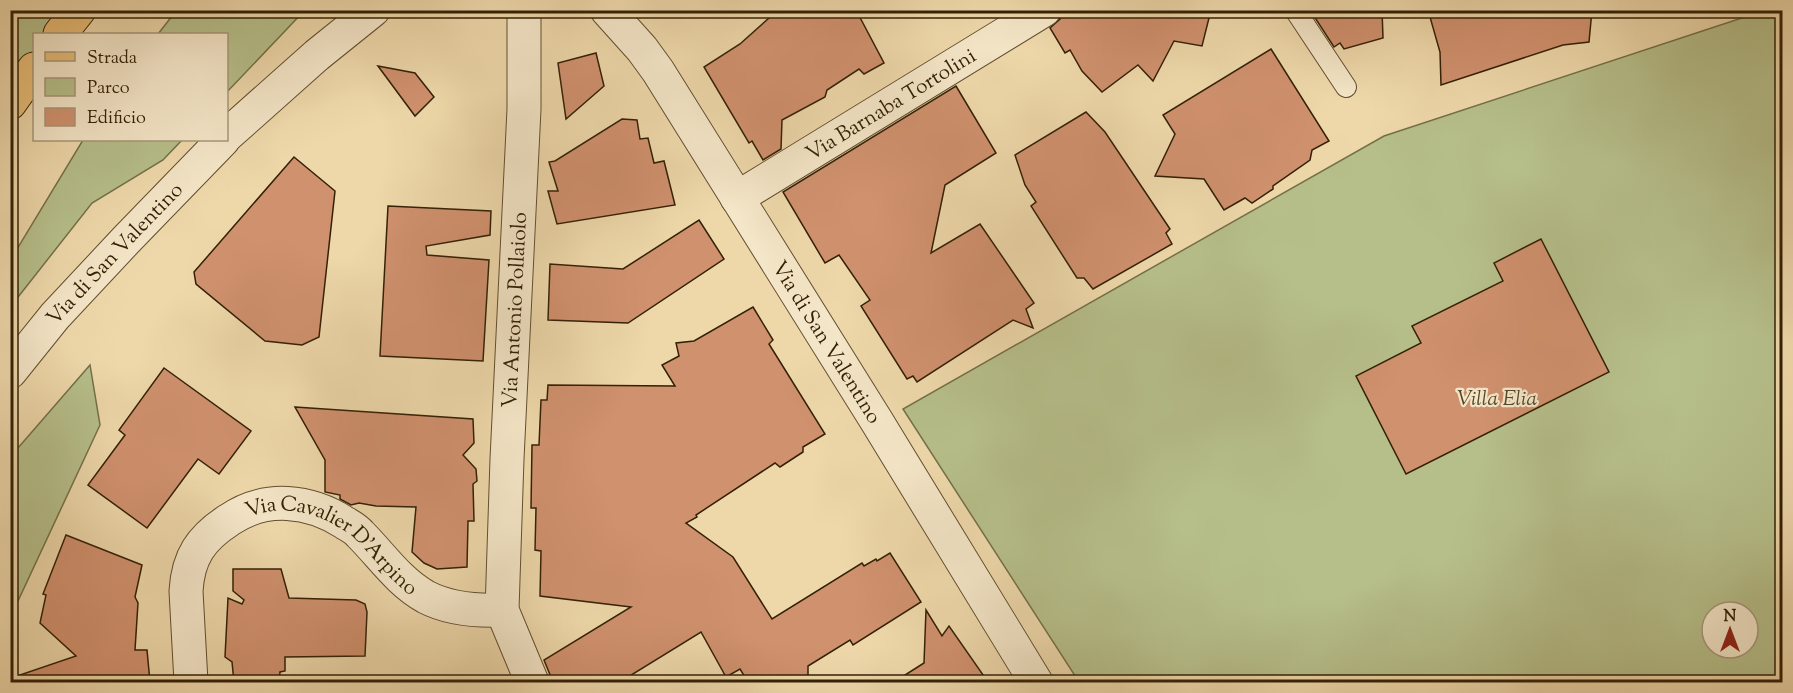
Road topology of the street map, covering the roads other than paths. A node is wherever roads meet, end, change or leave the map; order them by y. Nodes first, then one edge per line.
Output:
1 (79, 10) edge
2 (373, 10) edge
3 (525, 10) edge
4 (607, 10) edge
5 (1044, 10) edge
6 (1295, 10) edge
7 (61, 33) edge
8 (33, 70) edge
9 (1346, 87) dead end
10 (10, 103) edge
11 (228, 134) edge
12 (222, 141) edge
13 (737, 198) junction
14 (10, 372) edge
15 (502, 610) junction
16 (191, 682) edge
17 (531, 682) edge
18 (1036, 682) edge

1 - 7 main road
2 - 11 street
3 - 15 street, Via Antonio Pollaiolo
4 - 13 street, Via di San Valentino
5 - 13 street, Via Barnaba Tortolini
6 - 9 lane
8 - 10 main road
12 - 14 street, Via di San Valentino
13 - 18 street, Via di San Valentino
15 - 16 street, Via Cavalier D'Arpino
15 - 17 street

